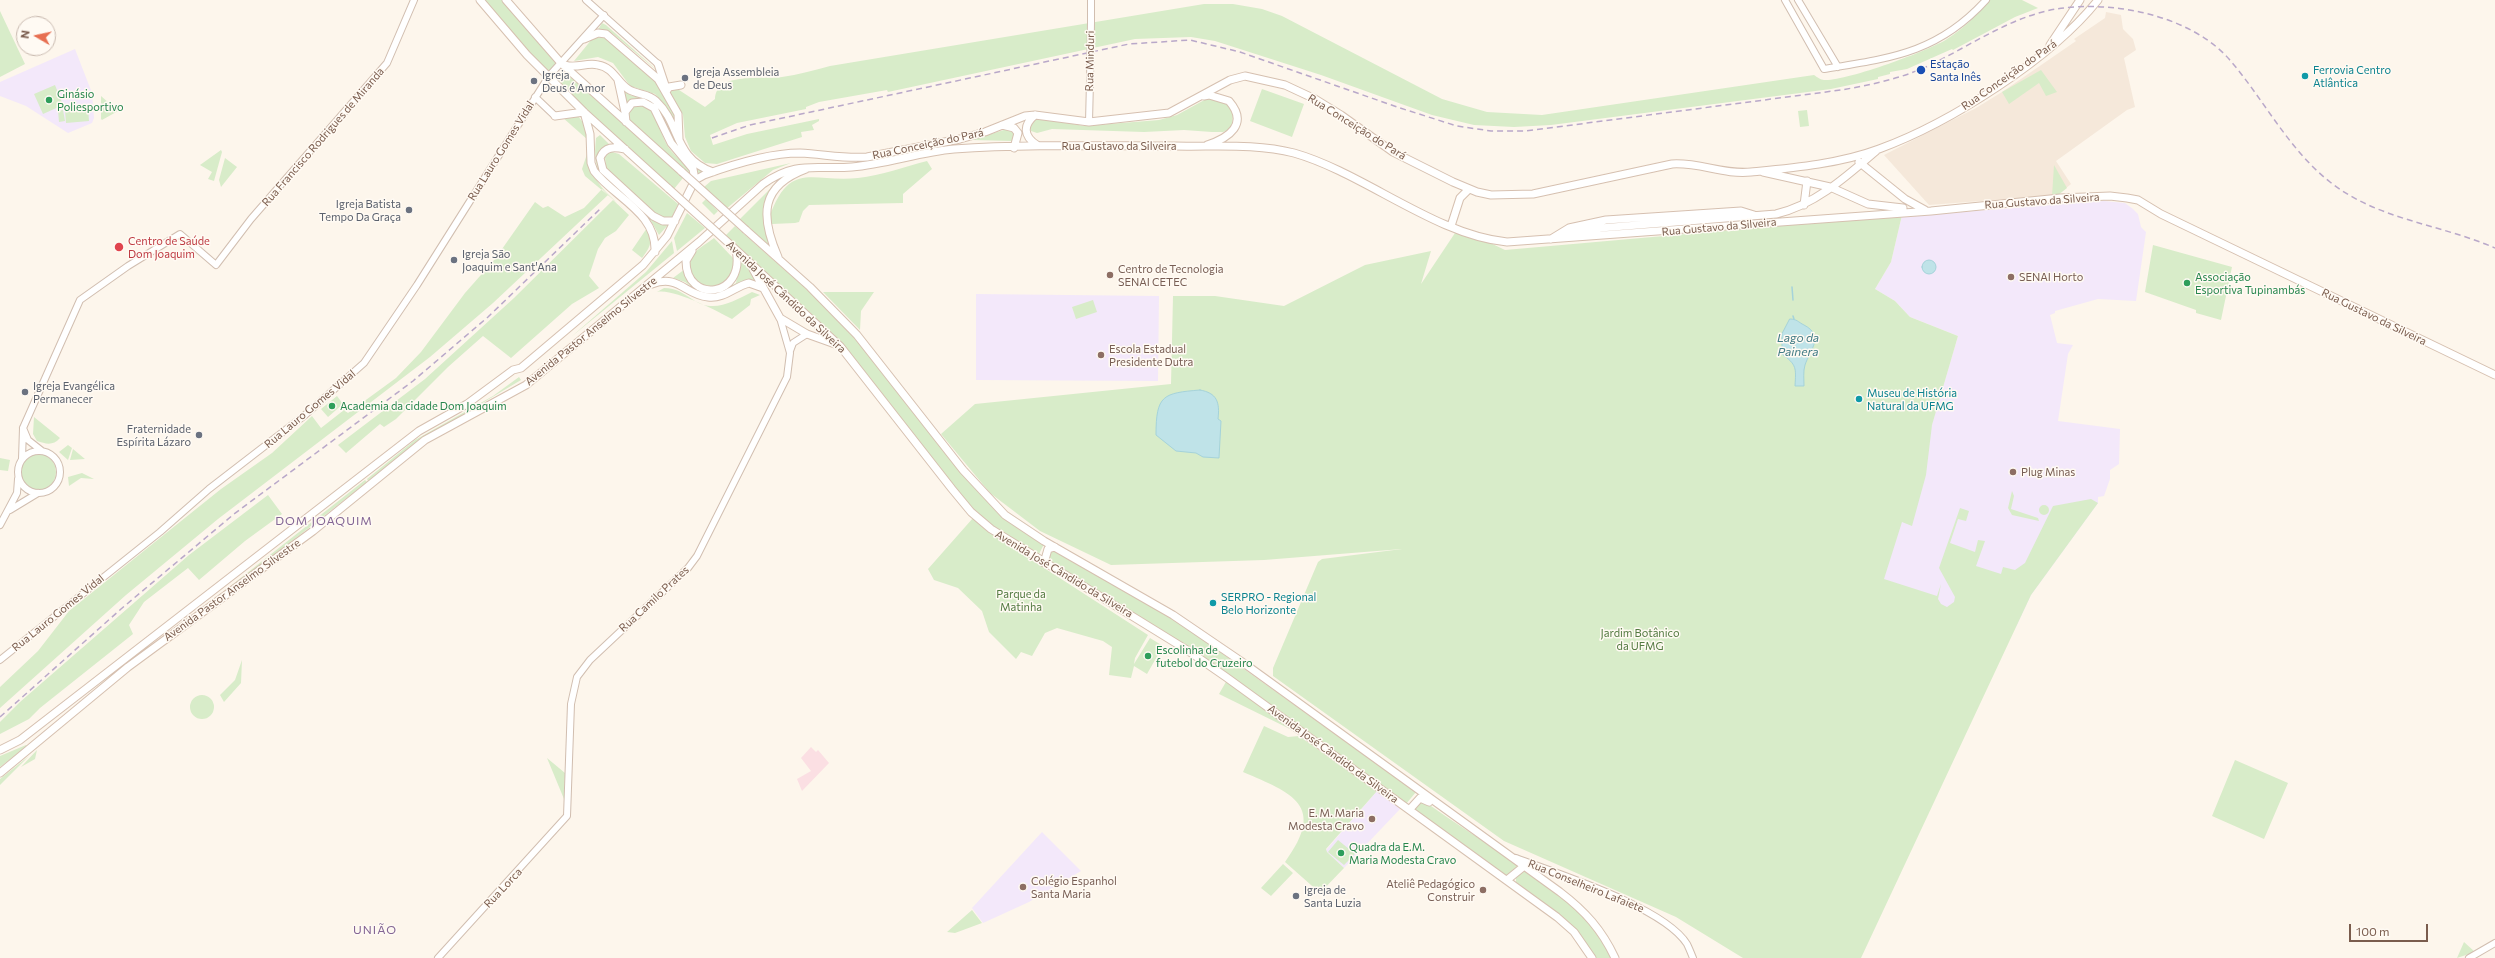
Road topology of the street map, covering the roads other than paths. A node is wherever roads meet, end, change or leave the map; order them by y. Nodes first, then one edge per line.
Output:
1 (414, 0) edge
2 (480, 0) edge
3 (506, 0) edge
4 (586, 0) edge
5 (1091, 0) edge
6 (1785, 0) edge
7 (1798, 0) edge
8 (1986, 0) edge
9 (2080, 0) edge
10 (2098, 0) edge
11 (604, 15) junction
12 (584, 39) junction
13 (2047, 50) junction
14 (562, 63) junction
15 (658, 64) joint
16 (1838, 67) junction
17 (549, 76) junction
18 (618, 80) junction
19 (681, 85) dead end
20 (666, 92) junction
21 (1202, 96) junction
22 (535, 98) junction
23 (584, 112) junction
24 (625, 112) junction
25 (1035, 115) junction
26 (555, 116) joint
27 (626, 122) junction
28 (1089, 122) junction
29 (1002, 125) junction
30 (679, 141) junction
31 (1036, 145) junction
32 (1204, 147) junction
33 (1014, 148) junction
34 (625, 149) junction
35 (1878, 150) junction
36 (1851, 157) junction
37 (1862, 163) junction
38 (811, 167) junction
39 (1759, 171) junction
40 (1873, 171) junction
41 (713, 172) junction
42 (695, 180) junction
43 (1807, 180) junction
44 (1830, 187) junction
45 (1470, 189) junction
46 (1804, 205) junction
47 (1927, 210) junction
48 (675, 221) junction
49 (1451, 226) junction
50 (1549, 240) junction
51 (699, 242) junction
52 (734, 248) junction
53 (655, 252) junction
54 (780, 261) junction
55 (749, 262) junction
56 (647, 286) junction
57 (763, 288) junction
58 (780, 318) junction
59 (807, 334) junction
60 (840, 346) junction
61 (790, 353) junction
62 (2495, 375) edge
63 (23, 428) junction
64 (42, 451) junction
65 (22, 459) junction
66 (18, 476) junction
67 (39, 493) junction
68 (9, 511) junction
69 (0, 525) edge
70 (1044, 541) junction
71 (1055, 547) junction
72 (1034, 557) junction
73 (1044, 563) junction
74 (0, 660) edge
75 (20, 740) junction
76 (38, 742) junction
77 (0, 750) edge
78 (0, 773) edge
79 (1410, 809) junction
80 (1448, 813) junction
81 (566, 816) joint
82 (1507, 855) junction
83 (1523, 867) junction
84 (1538, 867) junction
85 (1508, 880) junction
86 (2495, 943) edge
87 (438, 958) edge
88 (1592, 958) edge
89 (1615, 958) edge
90 (1692, 958) edge
91 (2469, 958) edge

1 - 63 street, Rua Francisco Rodrigues de Miranda
2 - 17 main road, Avenida José Cândido da Silveira
3 - 14 main road, Avenida José Cândido da Silveira
4 - 11 street
5 - 28 street, Rua Minduri, bridge
6 - 16 street
7 - 16 street
8 - 16 street
9 - 13 main road
10 - 13 main road, Rua Conceição do Pará
11 - 12 street, Rua Lauro Gomes Vidal
11 - 15 street
12 - 14 street, Rua Lauro Gomes Vidal
12 - 20 main road
13 - 35 main road, Rua Conceição do Pará
14 - 17 street, Rua Lauro Gomes Vidal
14 - 18 main road
14 - 27 main road, Avenida José Cândido da Silveira
15 - 20 main road
17 - 22 street, Rua Lauro Gomes Vidal
17 - 23 main road, Avenida José Cândido da Silveira
18 - 24 main road
18 - 30 main road
19 - 20 main road
20 - 30 main road
21 - 28 main road, Rua Conceição do Pará
21 - 32 main road
21 - 45 main road, Rua Conceição do Pará
22 - 26 street
22 - 74 street, Rua Lauro Gomes Vidal
23 - 26 main road
23 - 34 main road, Avenida José Cândido da Silveira
23 - 53 main road
24 - 27 main road
24 - 42 main road
25 - 28 main road, Rua Conceição do Pará
25 - 29 main road, Rua Conceição do Pará
25 - 31 main road
27 - 54 main road, Avenida José Cândido da Silveira, bridge
29 - 33 main road
29 - 41 main road, Rua Conceição do Pará
30 - 41 main road
31 - 32 main road, Rua Gustavo da Silveira
31 - 33 main road, Rua Gustavo da Silveira
32 - 49 main road, Rua Gustavo da Silveira
33 - 38 main road, Rua Gustavo da Silveira
34 - 48 main road
34 - 52 main road, Avenida José Cândido da Silveira, bridge
35 - 36 main road, Rua Conceição do Pará
35 - 37 main road, Rua Gustavo da Silveira
35 - 40 main road
36 - 37 main road
36 - 39 main road, Rua Conceição do Pará
37 - 40 main road
37 - 44 main road, Rua Gustavo da Silveira
38 - 51 main road, Rua Gustavo da Silveira
38 - 54 main road
39 - 43 main road
39 - 45 main road, Rua Conceição do Pará
40 - 47 main road
41 - 42 main road, Rua Conceição do Pará
42 - 48 main road
43 - 44 main road
43 - 46 main road
44 - 46 main road, Rua Gustavo da Silveira
44 - 47 main road
45 - 49 main road
46 - 50 main road, Rua Gustavo da Silveira
47 - 50 main road, Rua Gustavo da Silveira
47 - 62 main road, Rua Gustavo da Silveira
48 - 53 main road, Avenida Pastor Anselmo Silvestre
49 - 50 main road, Rua Gustavo da Silveira
51 - 52 main road
51 - 56 main road, Avenida Pastor Anselmo Silvestre
52 - 55 main road, Avenida José Cândido da Silveira
53 - 75 main road, Avenida Pastor Anselmo Silvestre
54 - 70 main road, Avenida José Cândido da Silveira
55 - 57 main road
55 - 60 main road, Avenida José Cândido da Silveira
56 - 57 main road
56 - 76 main road, Avenida Pastor Anselmo Silvestre
57 - 58 main road
58 - 59 main road
58 - 61 street, Rua Camilo Prates
59 - 60 main road
59 - 61 street
60 - 72 main road, Avenida José Cândido da Silveira
61 - 81 street, Rua Camilo Prates
63 - 64 street
63 - 65 street
64 - 65 street
64 - 67 street
65 - 66 street
66 - 67 street
66 - 68 street
67 - 68 street
68 - 69 street
70 - 71 main road, Avenida José Cândido da Silveira
70 - 72 main road
71 - 73 main road
71 - 80 main road, Avenida José Cândido da Silveira
72 - 73 main road, Avenida José Cândido da Silveira
73 - 79 main road, Avenida José Cândido da Silveira
75 - 76 main road
75 - 77 main road, Avenida Pastor Anselmo Silvestre
76 - 78 main road, Avenida Pastor Anselmo Silvestre
79 - 80 main road
79 - 85 main road, Avenida José Cândido da Silveira
80 - 82 main road, Avenida José Cândido da Silveira
81 - 87 street, Rua Lorca
82 - 83 main road, Avenida José Cândido da Silveira
82 - 84 street, Rua Conselheiro Lafaiete
83 - 84 street
83 - 85 main road
83 - 89 main road, Avenida José Cândido da Silveira
84 - 90 street, Rua Conselheiro Lafaiete
85 - 88 main road, Avenida José Cândido da Silveira
86 - 91 street

